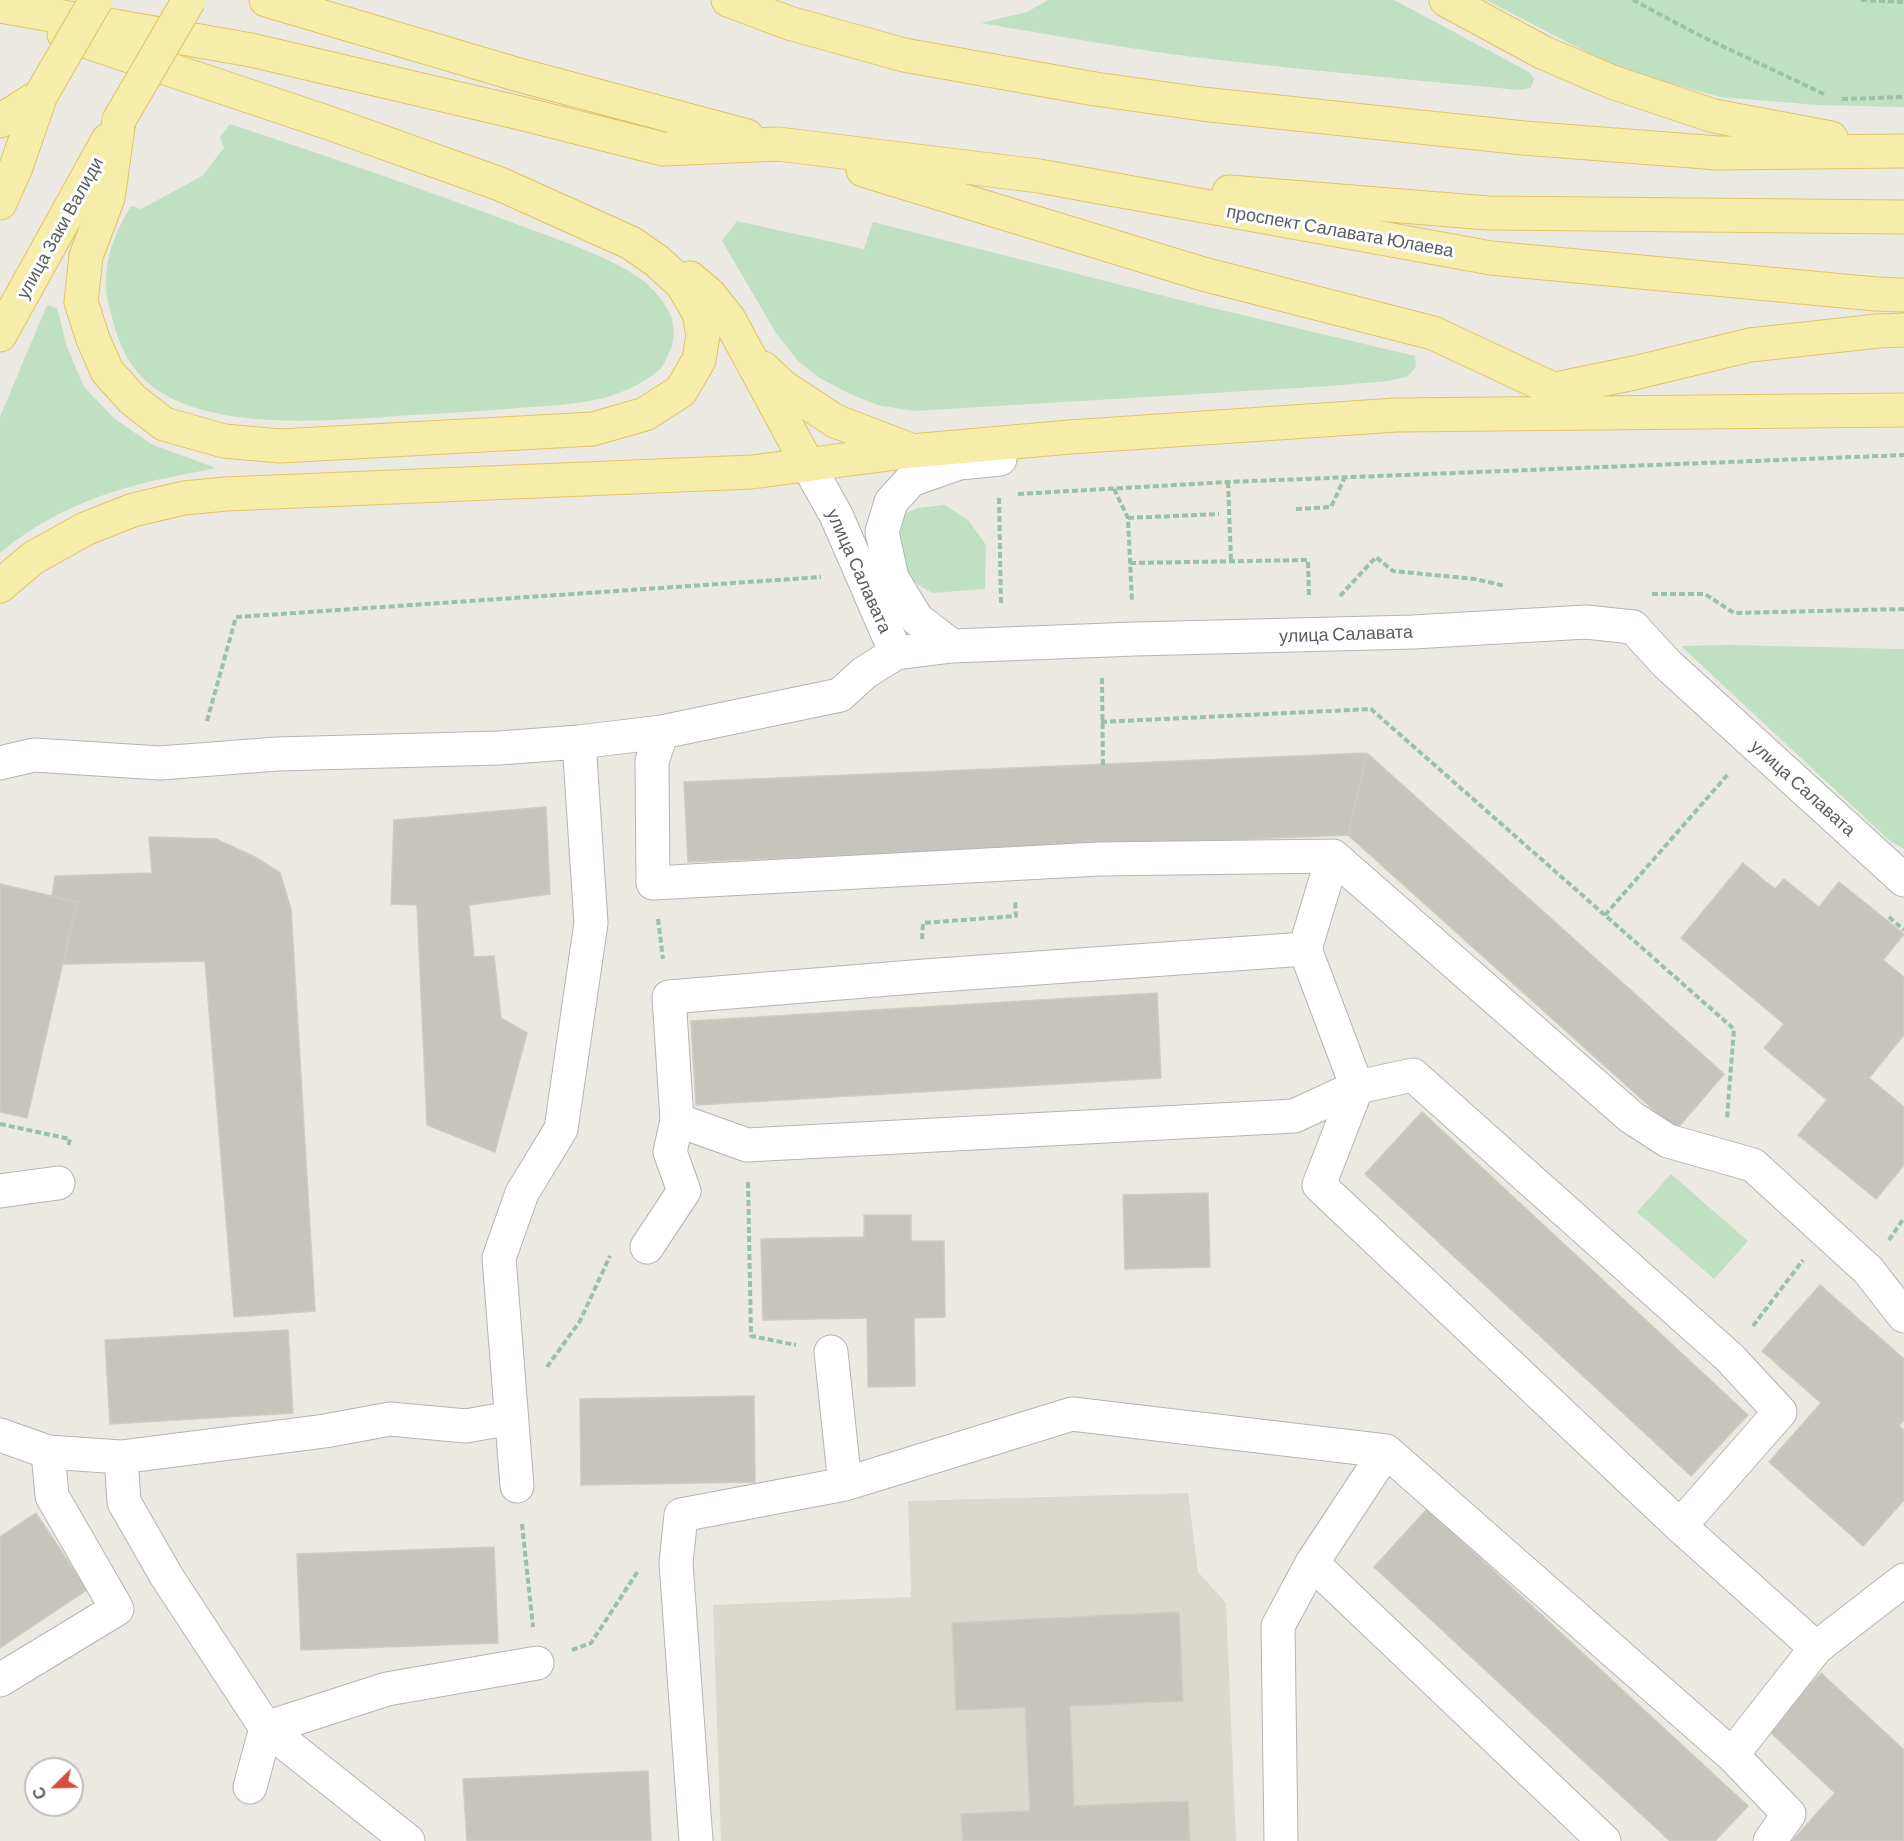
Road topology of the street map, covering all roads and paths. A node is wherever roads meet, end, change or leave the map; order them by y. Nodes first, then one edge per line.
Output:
1 (96, 0) edge
2 (189, 0) edge
3 (266, 0) edge
4 (728, 0) edge
5 (1446, 0) edge
6 (1633, 0) edge
7 (1861, 0) edge
8 (1904, 2) edge
9 (0, 6) edge
10 (0, 12) edge
11 (41, 94) junction
12 (1904, 97) edge
13 (0, 121) edge
14 (778, 144) junction
15 (1902, 151) edge
16 (1039, 176) junction
17 (95, 194) junction
18 (0, 203) edge
19 (1904, 217) edge
20 (657, 261) junction
21 (1904, 295) edge
22 (1904, 330) edge
23 (0, 335) edge
24 (747, 352) junction
25 (1555, 390) junction
26 (1904, 410) edge
27 (1596, 413) junction
28 (1396, 415) junction
29 (1070, 437) junction
30 (911, 451) junction
31 (1904, 455) edge
32 (808, 465) junction
33 (1345, 477) junction
34 (1228, 482) junction
35 (1114, 489) junction
36 (1011, 494) dead end
37 (999, 495) dead end
38 (1296, 509) dead end
39 (1219, 514) dead end
40 (1128, 518) junction
41 (1230, 561) junction
42 (1130, 563) junction
43 (1387, 566) dead end
44 (861, 574) junction
45 (0, 586) edge
46 (1131, 591) dead end
47 (1001, 597) dead end
48 (1309, 598) dead end
49 (1338, 598) dead end
50 (1904, 609) edge
51 (1734, 613) dead end
52 (952, 646) junction
53 (896, 653) junction
54 (1101, 722) dead end
55 (662, 732) junction
56 (579, 742) junction
57 (1755, 744) junction
58 (196, 760) junction
59 (0, 763) edge
60 (1333, 856) junction
61 (1904, 880) edge
62 (653, 883) junction
63 (1605, 915) junction
64 (1016, 916) dead end
65 (922, 946) dead end
66 (1305, 949) junction
67 (669, 997) junction
68 (1357, 1087) junction
69 (677, 1120) junction
70 (747, 1145) junction
71 (1724, 1157) junction
72 (58, 1183) dead end
73 (0, 1191) edge
74 (1825, 1231) junction
75 (647, 1247) dead end
76 (612, 1251) dead end
77 (1904, 1316) edge
78 (751, 1336) dead end
79 (831, 1352) dead end
80 (1730, 1358) junction
81 (546, 1370) dead end
82 (511, 1418) junction
83 (0, 1436) edge
84 (1386, 1450) junction
85 (48, 1452) junction
86 (121, 1457) junction
87 (845, 1484) junction
88 (518, 1486) joint
89 (1680, 1526) junction
90 (676, 1563) junction
91 (1312, 1563) junction
92 (1904, 1580) edge
93 (1816, 1648) junction
94 (537, 1663) junction
95 (0, 1680) edge
96 (266, 1728) junction
97 (1732, 1755) junction
98 (250, 1787) dead end
99 (408, 1841) edge
100 (696, 1841) edge
101 (1281, 1841) edge
102 (1604, 1841) edge
103 (1770, 1841) edge

1 - 11 main road, bridge
2 - 17 main road, bridge
3 - 14 main road
4 - 15 main road
5 - 15 main road
6 - 12 path
7 - 8 path
9 - 14 main road
10 - 20 main road
11 - 13 main road
11 - 18 main road
14 - 16 main road, проспект Салавата Юлаева
14 - 25 main road
16 - 19 main road
16 - 21 main road, проспект Салавата Юлаева
17 - 20 main road
17 - 23 main road, улица Заки Валиди
20 - 24 main road
22 - 25 main road
24 - 30 main road
24 - 32 main road
25 - 27 main road
25 - 28 main road
26 - 27 main road
27 - 28 main road
28 - 29 main road
29 - 30 main road
29 - 52 street
30 - 32 main road
31 - 33 path
32 - 44 street, улица Салавата
32 - 45 main road
33 - 34 path
33 - 38 path
34 - 35 path
34 - 41 path
35 - 36 path
35 - 40 path
37 - 47 path
39 - 40 path
40 - 42 path
41 - 42 path
41 - 48 path
42 - 46 path
43 - 49 path
44 - 53 street, улица Салавата
44 - 58 path
50 - 51 path
52 - 53 street, улица Салавата
52 - 57 street, улица Салавата
53 - 55 street
54 - 63 path
55 - 56 street
55 - 62 street
56 - 58 street
56 - 82 street
57 - 61 street, улица Салавата
57 - 63 path
58 - 59 street
60 - 62 street
60 - 66 street
60 - 71 street
62 - 67 path
63 - 71 path
64 - 65 path
66 - 67 street
66 - 68 street
67 - 69 street
68 - 70 street
68 - 80 street
68 - 89 street
69 - 70 street
69 - 75 street
70 - 78 path
71 - 74 street
72 - 73 street
74 - 77 street
74 - 80 path
76 - 81 path
79 - 87 street
80 - 89 street
82 - 86 street
82 - 88 street
83 - 85 street
84 - 87 street
84 - 91 street
84 - 97 street
85 - 86 street
85 - 95 street
86 - 96 street
87 - 90 street
88 - 94 path
89 - 93 street
90 - 94 path
90 - 100 street
91 - 101 street
91 - 102 street
92 - 93 street
93 - 97 street
94 - 96 street
96 - 98 street
96 - 99 street
97 - 103 street

